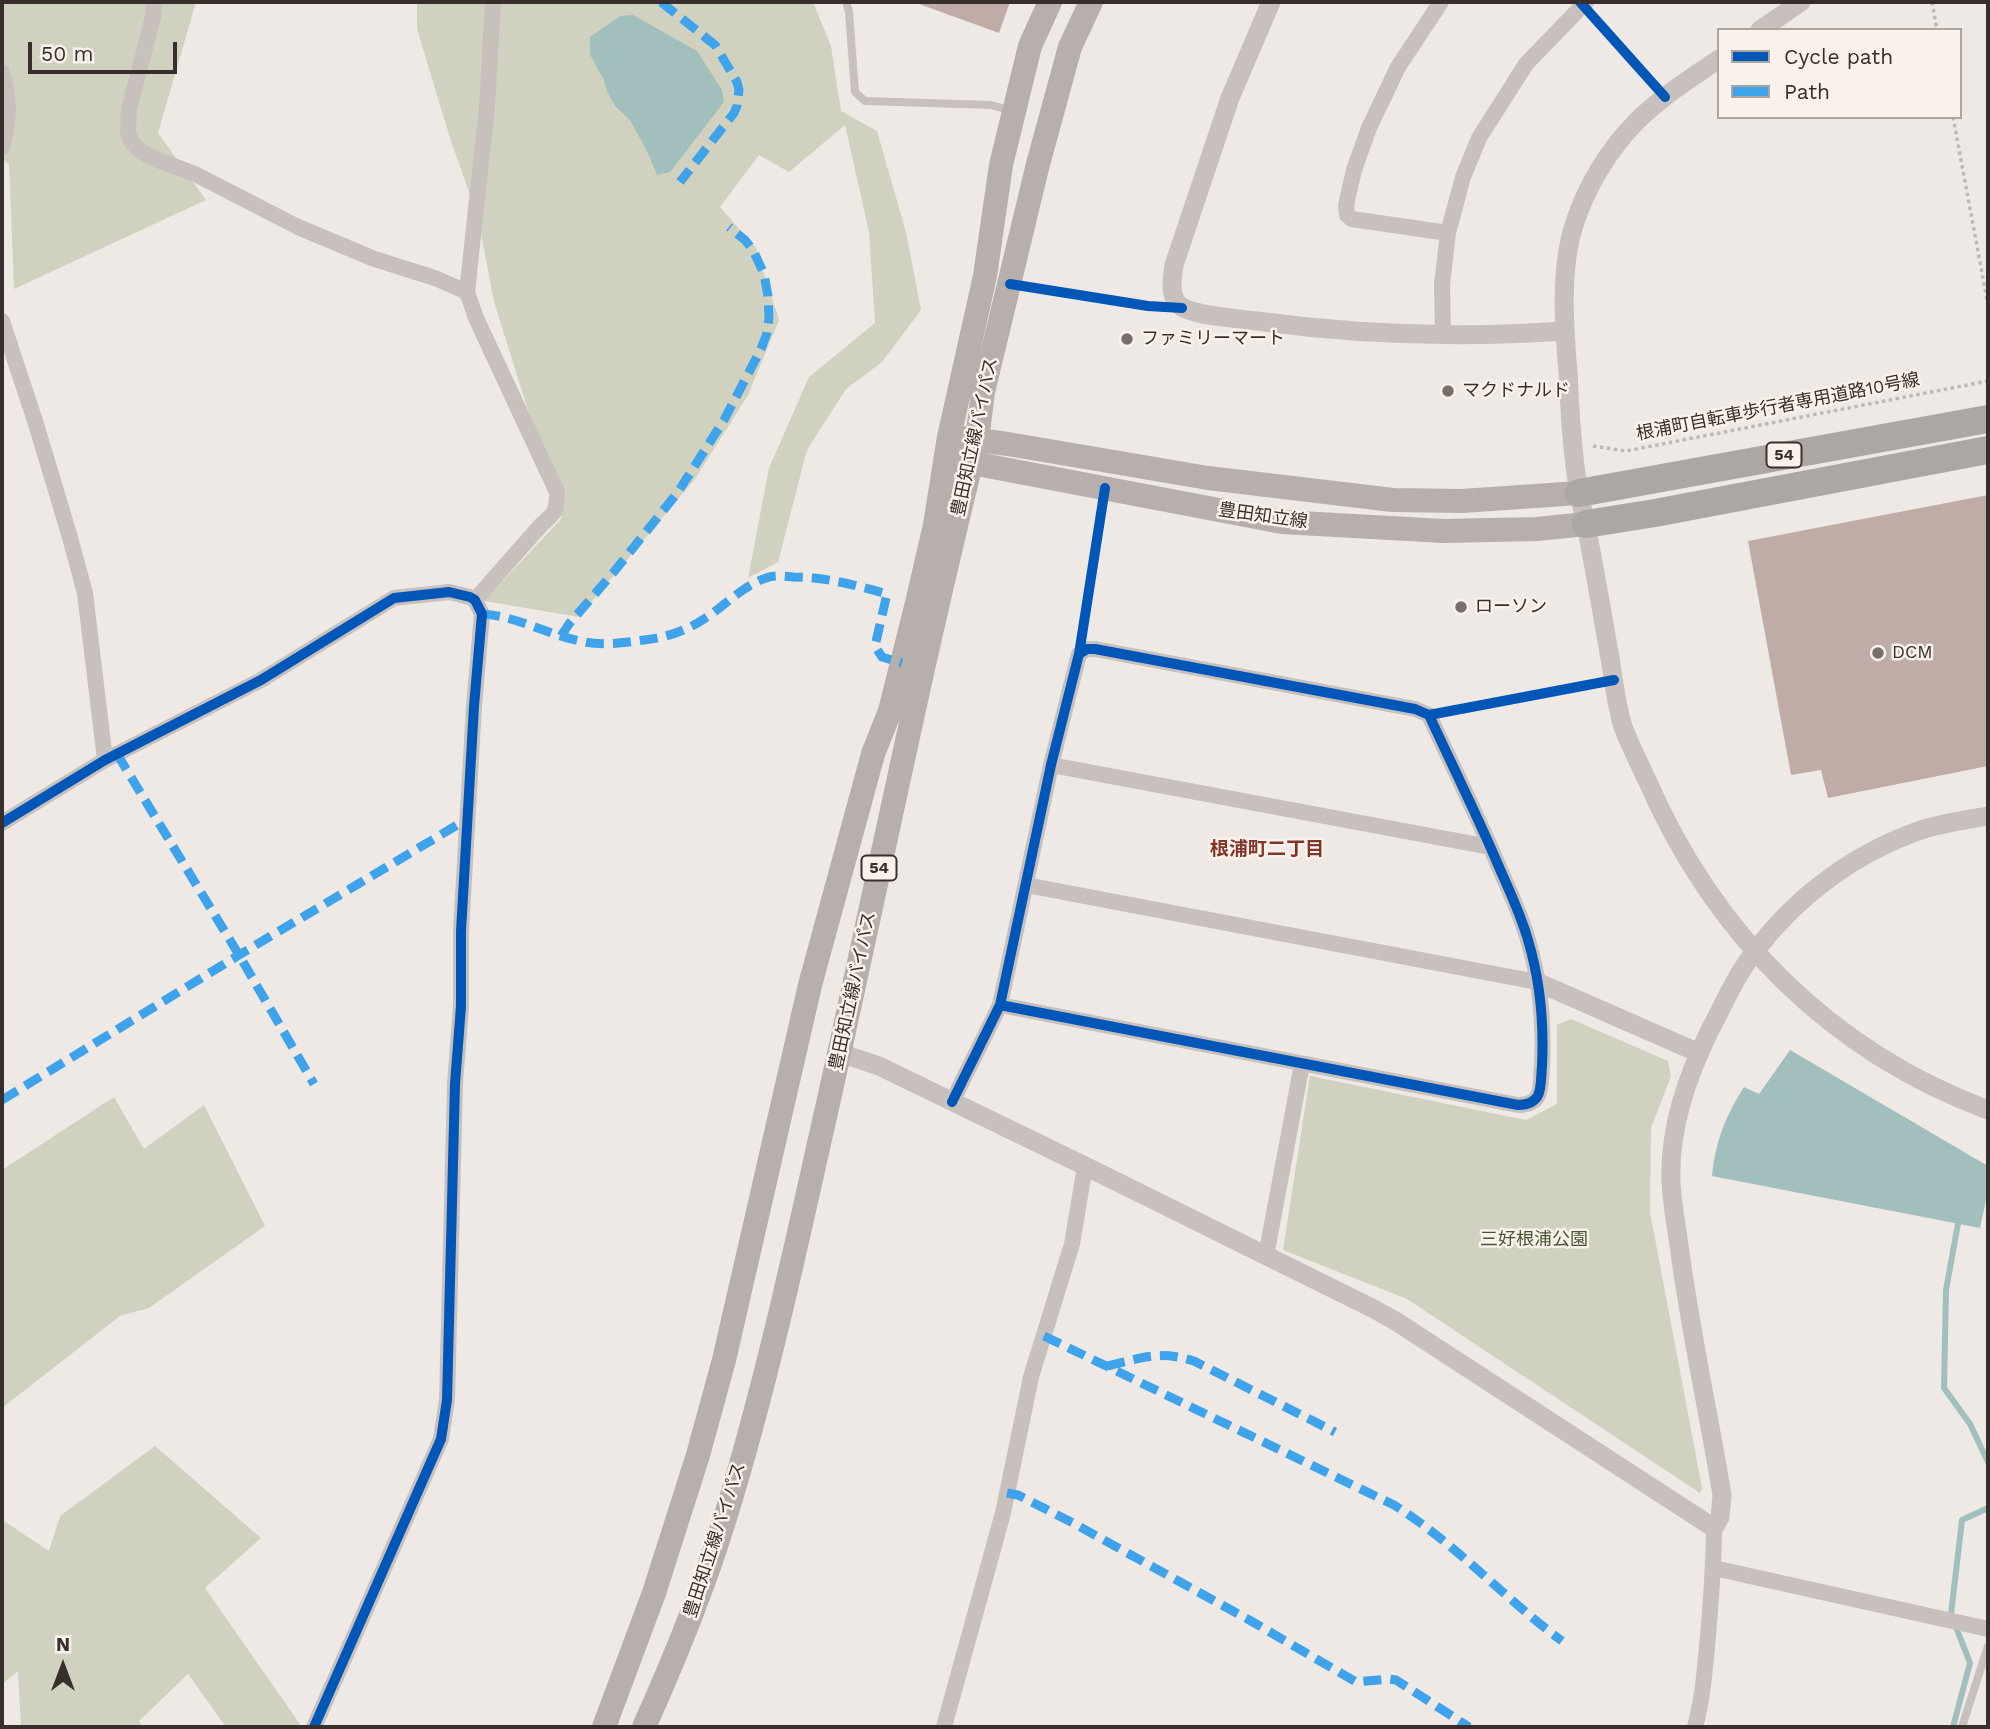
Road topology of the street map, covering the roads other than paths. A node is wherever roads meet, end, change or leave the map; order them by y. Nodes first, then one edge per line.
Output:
1 (154, 2) edge
2 (493, 2) edge
3 (846, 2) edge
4 (1050, 2) edge
5 (1091, 2) edge
6 (1271, 2) edge
7 (1441, 2) edge
8 (1801, 2) edge
9 (1584, 3) edge
10 (1763, 28) edge
11 (1717, 60) edge
12 (2, 72) edge
13 (1014, 112) junction
14 (2, 148) edge
15 (1448, 233) junction
16 (467, 292) junction
17 (2, 321) edge
18 (1564, 331) junction
19 (1443, 335) junction
20 (1988, 419) edge
21 (947, 447) junction
22 (1988, 450) edge
23 (974, 452) junction
24 (1579, 493) junction
25 (1586, 524) junction
26 (475, 600) junction
27 (105, 760) junction
28 (1051, 765) junction
29 (1988, 816) edge
30 (2, 823) edge
31 (1490, 847) junction
32 (1026, 885) junction
33 (1754, 952) junction
34 (1537, 982) junction
35 (1000, 1005) junction
36 (840, 1053) junction
37 (1699, 1053) junction
38 (1302, 1064) junction
39 (952, 1102) junction
40 (1988, 1110) edge
41 (1085, 1166) junction
42 (1266, 1256) junction
43 (1714, 1528) junction
44 (1714, 1568) junction
45 (1988, 1629) edge
46 (1988, 1646) edge
47 (314, 1727) edge
48 (604, 1727) edge
49 (644, 1727) edge
50 (944, 1727) edge
51 (1695, 1727) edge
52 (1962, 1727) edge

1 - 16 street
2 - 16 street
3 - 13 lane
4 - 13 main road, 豊田知立線バイパス / 54
5 - 23 main road, 豊田知立線バイパス / 54
6 - 19 street
7 - 15 street
8 - 10 street
9 - 15 street
11 - 18 street
12 - 14 street
13 - 21 main road, 豊田知立線バイパス / 54
15 - 19 street
16 - 26 street
17 - 27 street
18 - 19 street
18 - 24 street
20 - 24 highway, 54
21 - 23 main road, 豊田知立線 / 54
21 - 48 main road, 豊田知立線バイパス / 54
22 - 25 highway, 54
23 - 24 main road, 豊田知立線 / 54
23 - 25 main road, 豊田知立線 / 54
23 - 36 main road, 豊田知立線バイパス / 54
24 - 25 street
25 - 33 street
26 - 27 street
26 - 47 street
27 - 30 street
28 - 31 street
28 - 31 street
28 - 32 street
29 - 33 street
31 - 34 street
32 - 34 street
32 - 35 street
33 - 37 street
33 - 40 street
34 - 37 street
34 - 38 street
35 - 38 street
35 - 39 street
36 - 39 street
36 - 49 main road, 豊田知立線バイパス / 54
37 - 43 street
38 - 42 street
39 - 41 street
41 - 42 street
41 - 50 street
42 - 43 street
43 - 44 street
44 - 45 street
44 - 51 street
46 - 52 lane

